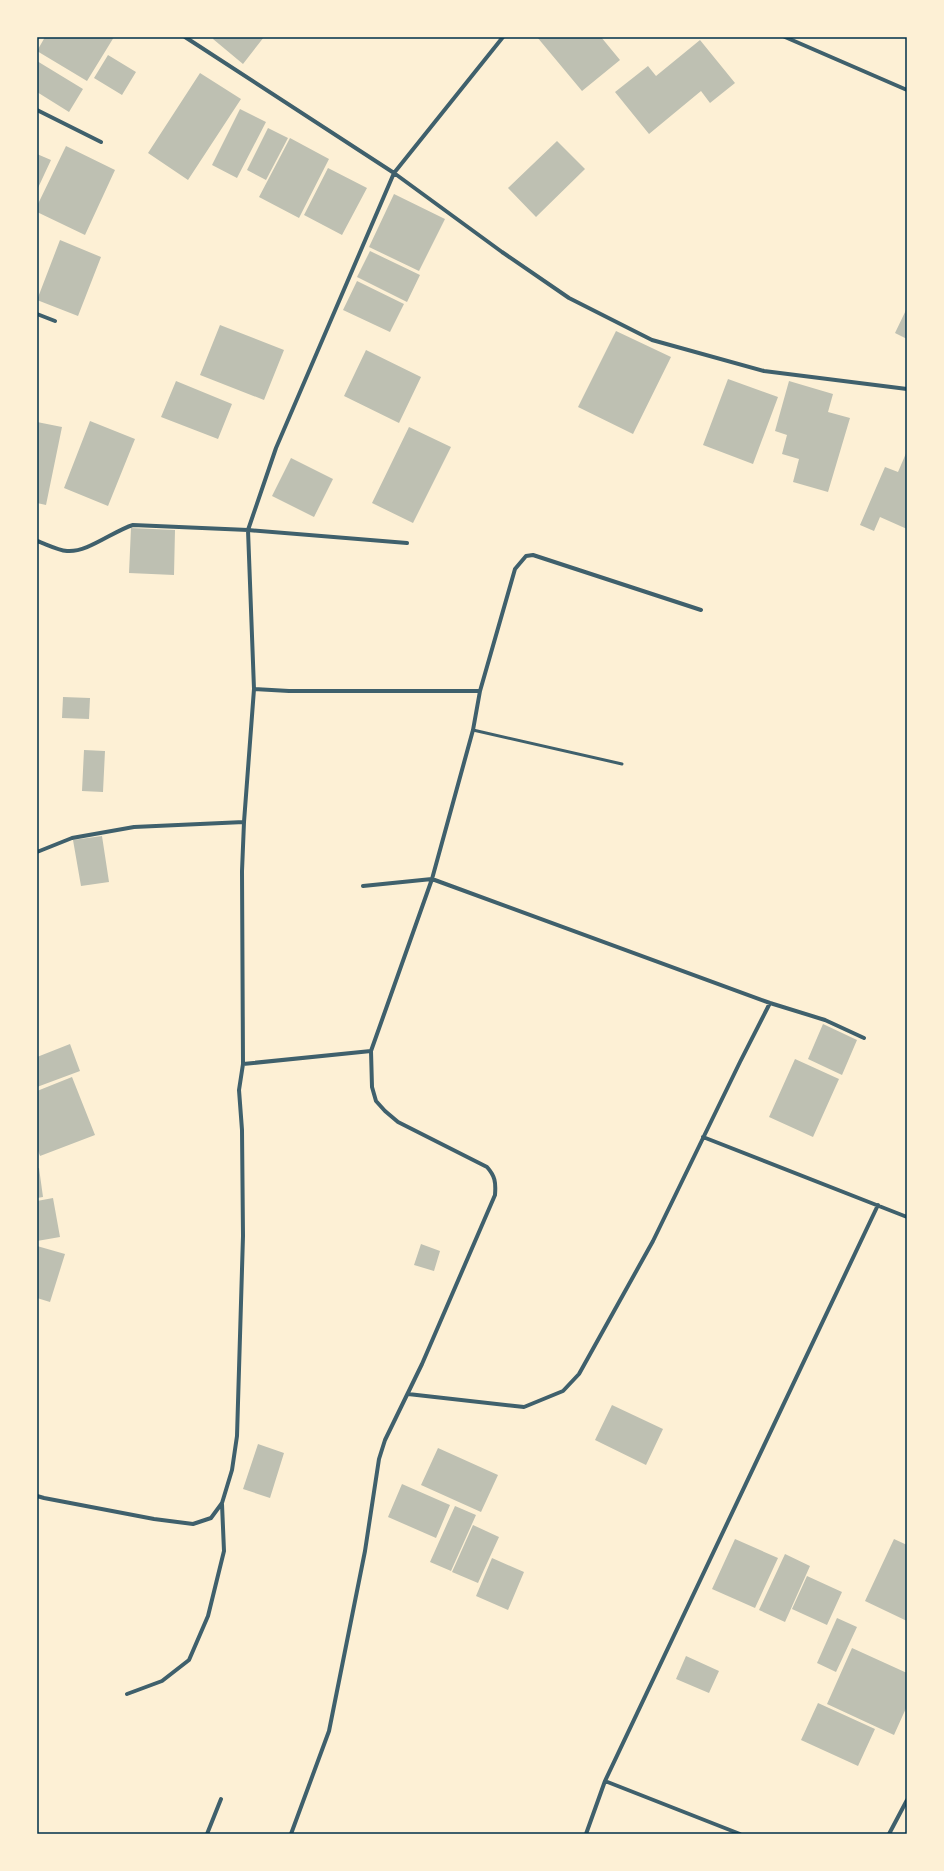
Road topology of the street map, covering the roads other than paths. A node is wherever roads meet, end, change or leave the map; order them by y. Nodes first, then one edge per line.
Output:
1 (185, 37) edge
2 (503, 37) edge
3 (785, 37) edge
4 (907, 90) edge
5 (37, 110) edge
6 (101, 142) dead end
7 (394, 173) junction
8 (37, 314) edge
9 (54, 322) dead end
10 (907, 389) edge
11 (248, 530) junction
12 (37, 541) edge
13 (407, 543) dead end
14 (701, 610) dead end
15 (254, 689) junction
16 (480, 691) junction
17 (473, 730) junction
18 (622, 764) dead end
19 (244, 822) junction
20 (37, 852) edge
21 (432, 880) junction
22 (363, 886) dead end
23 (770, 1003) junction
24 (864, 1038) dead end
25 (370, 1051) junction
26 (243, 1064) junction
27 (703, 1137) junction
28 (878, 1205) junction
29 (907, 1217) edge
30 (408, 1394) junction
31 (37, 1496) edge
32 (222, 1503) junction
33 (128, 1694) dead end
34 (606, 1781) junction
35 (221, 1799) dead end
36 (907, 1800) edge
37 (207, 1834) edge
38 (291, 1834) edge
39 (586, 1834) edge
40 (740, 1834) edge
41 (889, 1834) edge

1 - 7 street
2 - 7 street
3 - 4 street
5 - 6 street
7 - 10 street
7 - 11 street
8 - 9 street
11 - 12 street
11 - 13 street
11 - 15 street
14 - 16 street
15 - 16 street
15 - 19 street
16 - 17 street
17 - 18 lane
17 - 21 street
19 - 20 street
19 - 26 street
21 - 22 street
21 - 23 street
21 - 25 street
23 - 24 street
23 - 27 street
25 - 26 street
25 - 30 street
26 - 32 street
27 - 28 street
27 - 30 street
28 - 29 street
28 - 34 street
30 - 38 street
31 - 32 street
32 - 33 street
34 - 39 street
34 - 40 street
35 - 37 street
36 - 41 street

